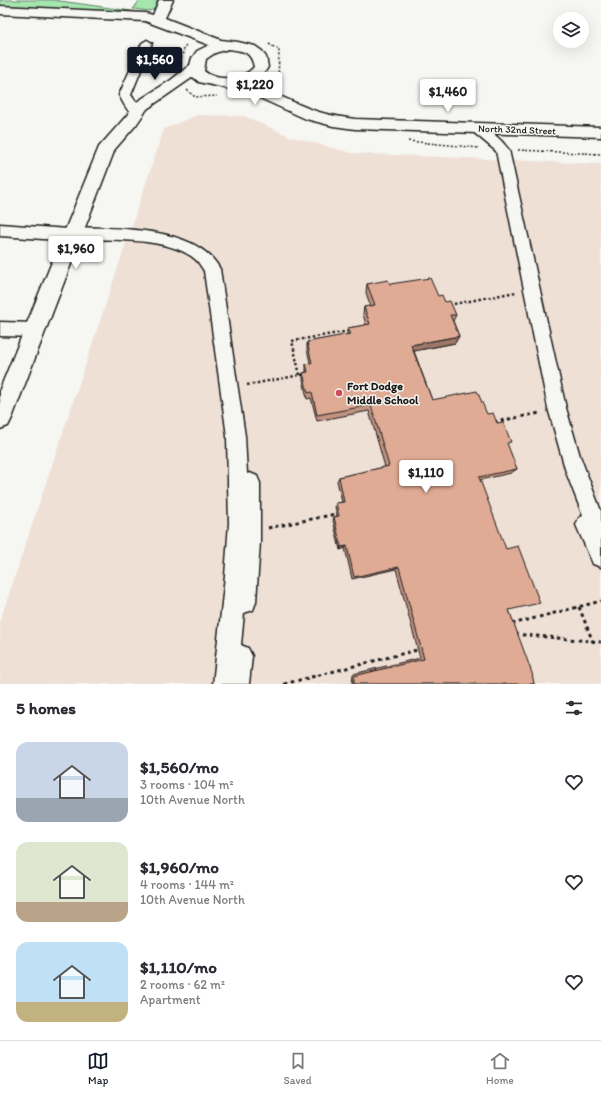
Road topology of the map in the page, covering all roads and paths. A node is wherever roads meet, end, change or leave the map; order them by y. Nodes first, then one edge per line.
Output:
1 (166, 0) edge
2 (0, 10) edge
3 (158, 20) junction
4 (175, 27) junction
5 (147, 43) dead end
6 (266, 43) dead end
7 (238, 46) junction
8 (261, 63) junction
9 (196, 65) junction
10 (221, 83) junction
11 (272, 88) junction
12 (292, 107) junction
13 (138, 113) junction
14 (476, 128) junction
15 (601, 132) edge
16 (405, 140) dead end
17 (502, 150) junction
18 (601, 154) edge
19 (0, 230) edge
20 (72, 234) junction
21 (523, 246) junction
22 (212, 269) junction
23 (516, 292) dead end
24 (448, 305) edge
25 (0, 328) edge
26 (36, 330) junction
27 (352, 331) edge
28 (306, 374) edge
29 (300, 375) junction
30 (248, 385) dead end
31 (540, 413) dead end
32 (0, 418) edge
33 (490, 423) edge
34 (336, 514) edge
35 (261, 529) dead end
36 (601, 534) edge
37 (601, 556) edge
38 (601, 601) edge
39 (579, 607) junction
40 (508, 625) edge
41 (510, 633) edge
42 (593, 642) junction
43 (601, 642) edge
44 (417, 650) edge
45 (225, 684) edge
46 (237, 684) edge
47 (284, 684) edge

1 - 3 main road
2 - 3 main road
3 - 4 main road
4 - 7 main road
4 - 9 main road
5 - 13 street
6 - 11 path
7 - 8 main road
7 - 9 main road
8 - 10 main road
8 - 11 main road, North 32nd Street
9 - 10 main road
9 - 13 main road
10 - 12 main road, North 32nd Street
10 - 13 main road
11 - 12 main road, North 32nd Street
12 - 14 main road, North 32nd Street
13 - 20 main road
14 - 15 main road, North 32nd Street
14 - 17 street
16 - 17 path
17 - 18 path
17 - 21 street
19 - 20 street
20 - 22 street
20 - 26 main road
21 - 36 street
21 - 37 street
22 - 45 street
22 - 46 street
23 - 24 path
25 - 26 street
26 - 32 main road
27 - 29 path
28 - 29 path
29 - 30 path
31 - 33 path
34 - 35 path
38 - 39 path
39 - 40 path
39 - 42 path
41 - 42 path
42 - 43 path
44 - 47 path

